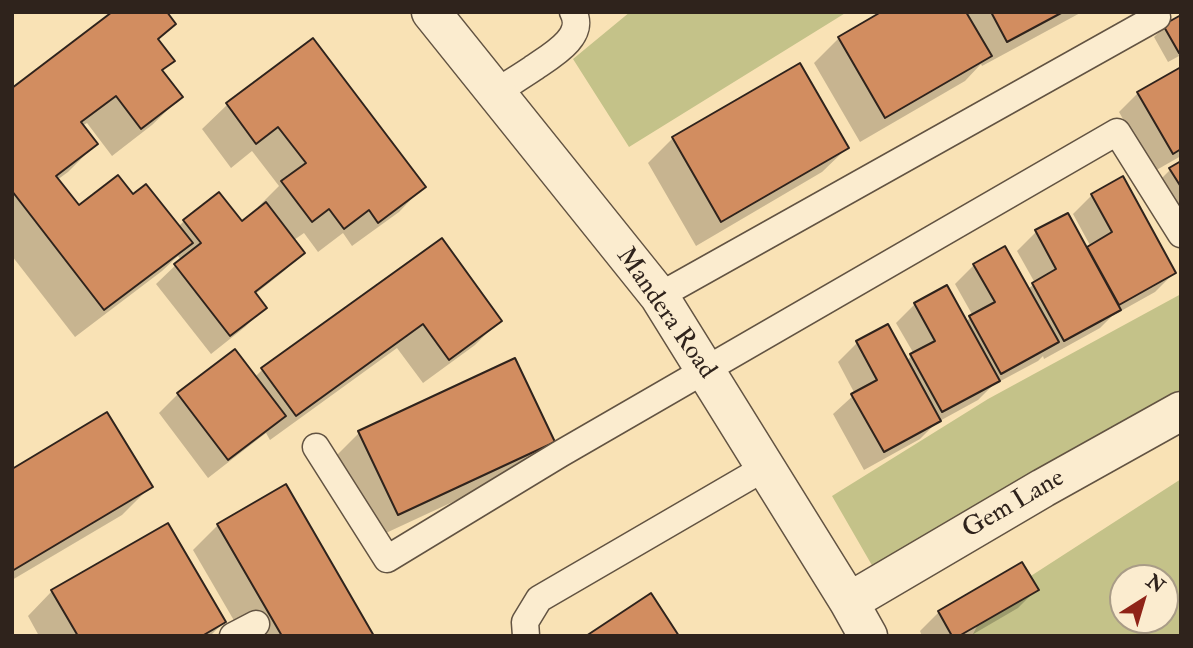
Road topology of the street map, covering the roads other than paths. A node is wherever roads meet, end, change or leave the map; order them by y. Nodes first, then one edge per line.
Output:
1 (431, 12) edge
2 (573, 12) edge
3 (1157, 16) dead end
4 (495, 93) junction
5 (1181, 234) edge
6 (659, 296) junction
7 (705, 370) junction
8 (1181, 411) edge
9 (316, 447) dead end
10 (766, 467) junction
11 (849, 602) junction
12 (526, 636) edge
13 (869, 636) edge

1 - 4 street, Mandera Road
2 - 4 lane
3 - 6 lane
4 - 6 street, Mandera Road
5 - 7 lane
6 - 7 street, Mandera Road
7 - 9 lane
7 - 10 street, Mandera Road
8 - 11 street, Gem Lane
10 - 11 street, Mandera Road
10 - 12 lane
11 - 13 street, Mandera Road

